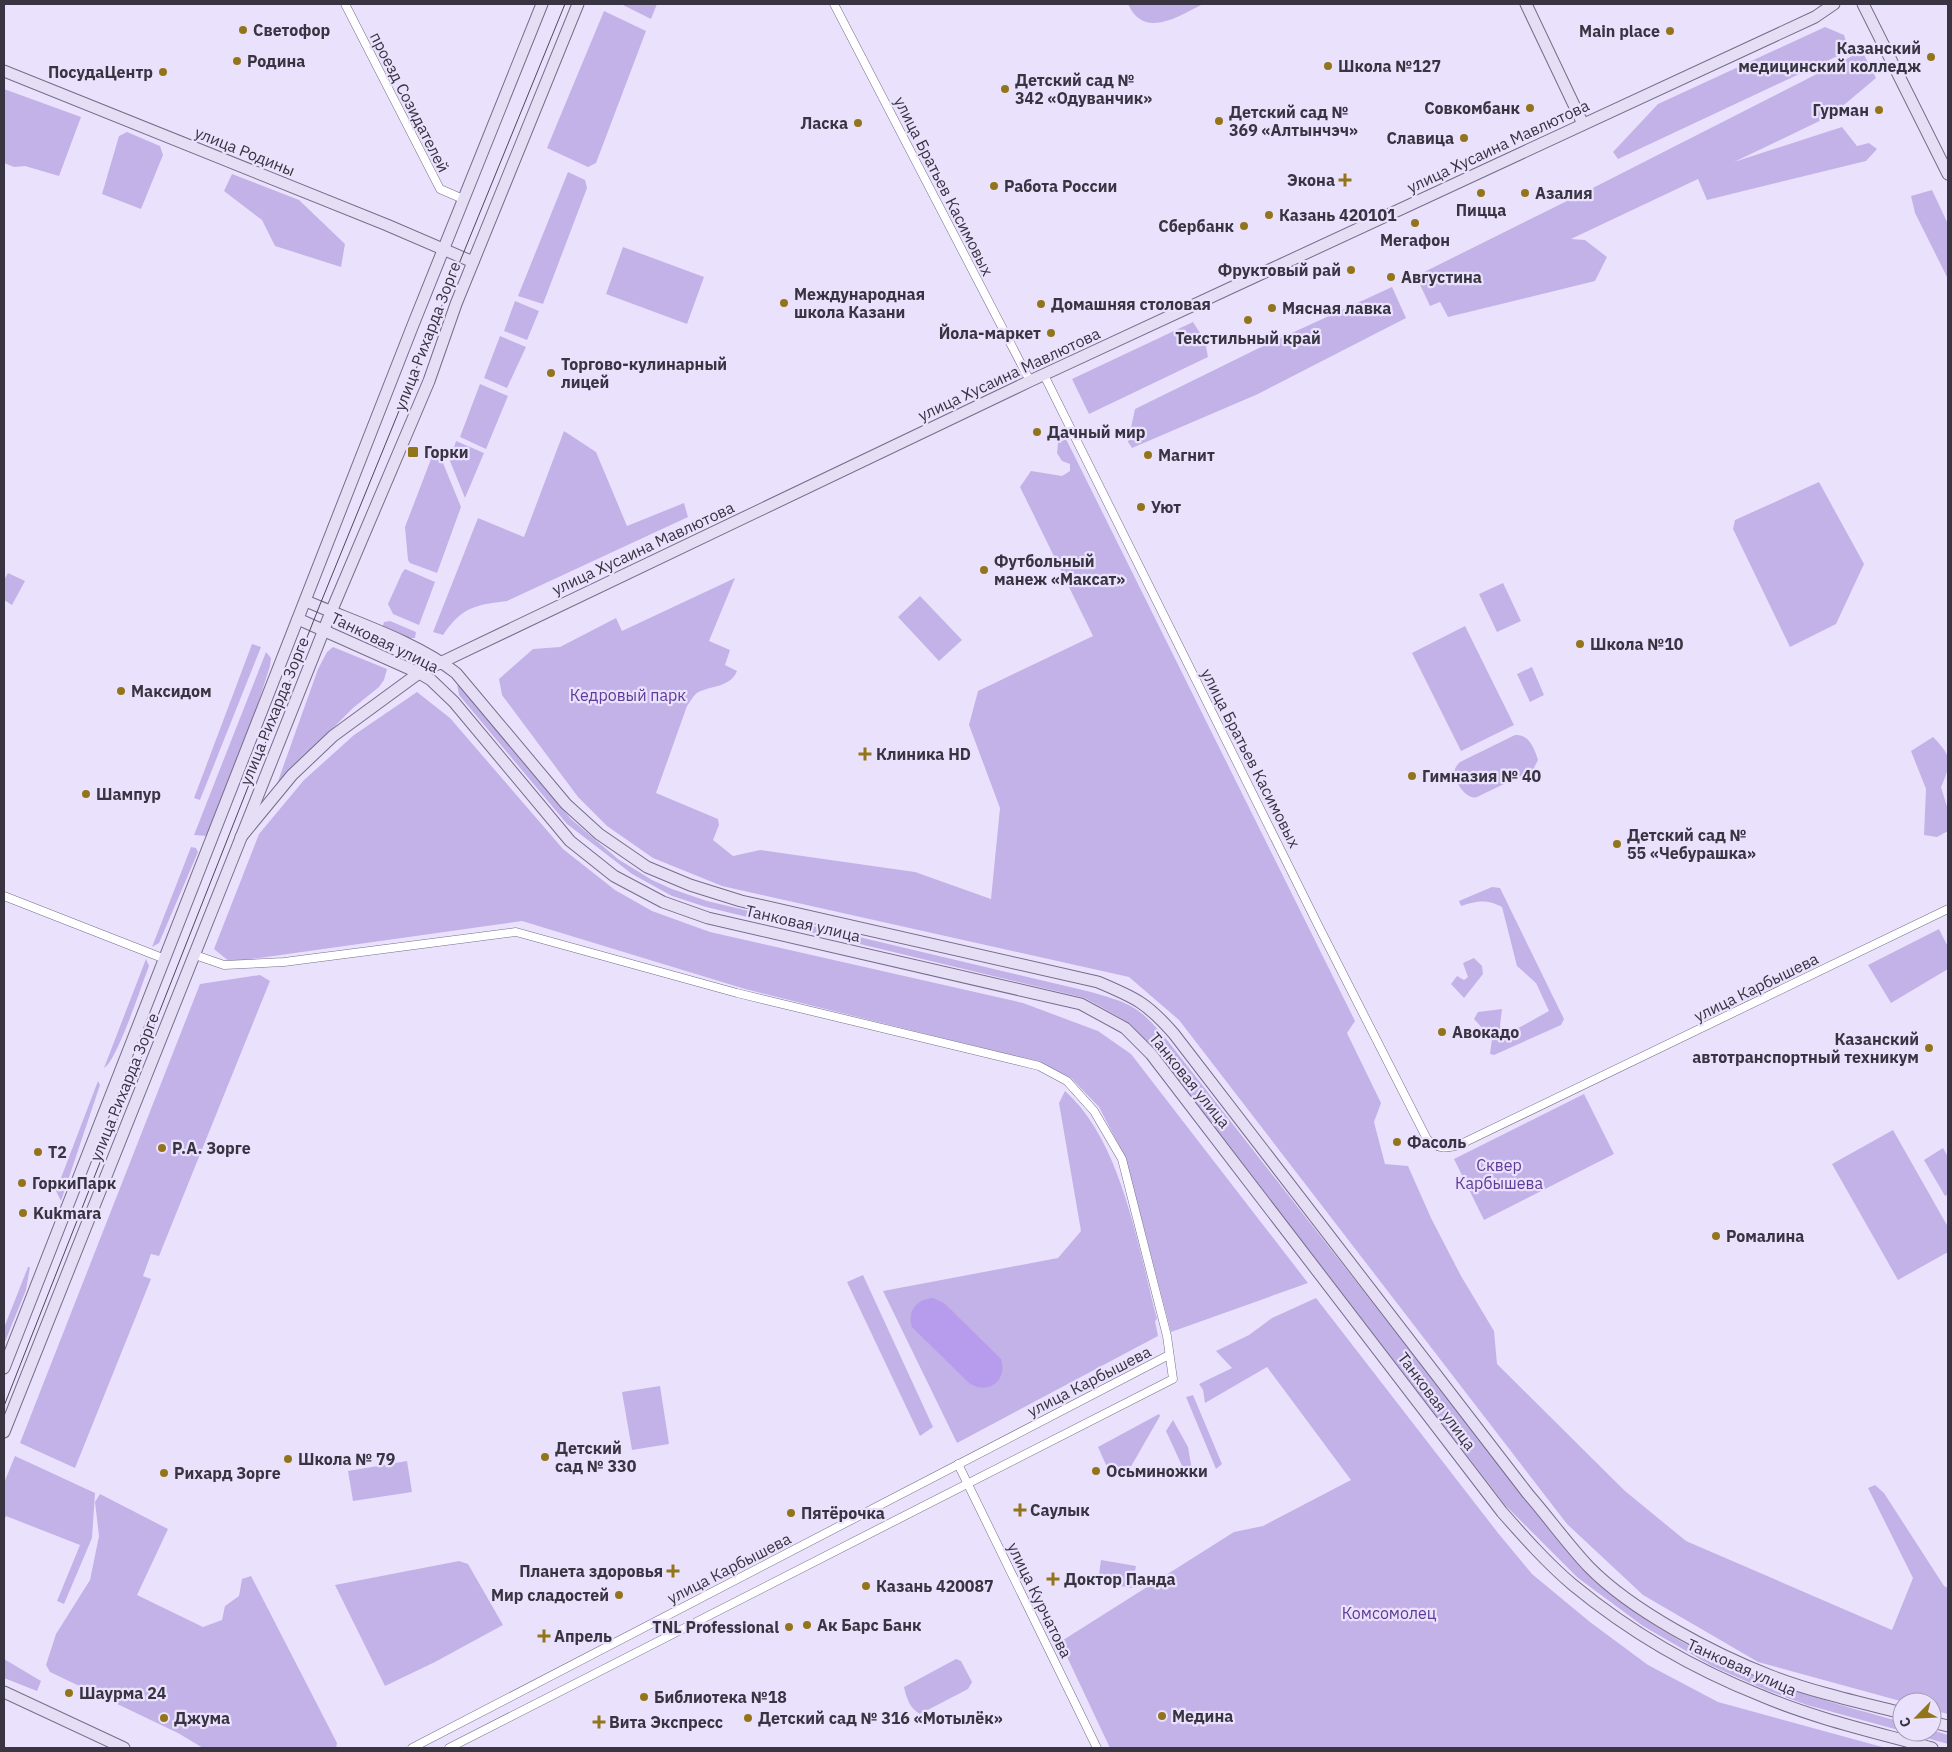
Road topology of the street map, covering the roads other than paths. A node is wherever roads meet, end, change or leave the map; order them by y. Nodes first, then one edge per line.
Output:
1 (345, 4) edge
2 (542, 4) edge
3 (578, 4) edge
4 (834, 4) edge
5 (1526, 4) edge
6 (1834, 4) edge
7 (1863, 4) edge
8 (4, 71) edge
9 (1583, 124) junction
10 (1948, 174) edge
11 (463, 199) junction
12 (443, 248) junction
13 (473, 262) junction
14 (1044, 375) junction
15 (1030, 381) junction
16 (306, 601) junction
17 (331, 612) junction
18 (298, 619) junction
19 (324, 630) junction
20 (442, 662) junction
21 (419, 673) junction
22 (241, 837) junction
23 (4, 896) edge
24 (1948, 909) edge
25 (195, 954) junction
26 (165, 959) junction
27 (1440, 1148) joint
28 (1169, 1355) junction
29 (4, 1368) edge
30 (4, 1432) edge
31 (958, 1464) junction
32 (968, 1483) junction
33 (4, 1692) edge
34 (1892, 1710) edge
35 (124, 1748) edge
36 (412, 1748) edge
37 (449, 1748) edge
38 (1097, 1748) edge
39 (1932, 1748) edge

1 - 11 street, проезд Созидателей
2 - 11 main road, улица Рихарда Зорге
3 - 13 main road, улица Рихарда Зорге
4 - 15 street, улица Братьев Касимовых
5 - 9 main road
6 - 9 main road, улица Хусаина Мавлютова
7 - 10 main road
8 - 12 main road, улица Родины
9 - 14 main road, улица Хусаина Мавлютова
11 - 12 main road, улица Рихарда Зорге
12 - 13 main road, улица Родины
12 - 16 main road, улица Рихарда Зорге
13 - 17 main road, улица Рихарда Зорге
14 - 15 main road, улица Хусаина Мавлютова
14 - 27 street, улица Братьев Касимовых
15 - 20 main road, улица Хусаина Мавлютова
16 - 17 main road, Танковая улица
16 - 18 main road, улица Рихарда Зорге
17 - 19 main road, улица Рихарда Зорге
17 - 20 main road, Танковая улица
18 - 19 main road, Танковая улица
18 - 26 main road, улица Рихарда Зорге
19 - 21 main road, Танковая улица
19 - 22 main road, улица Рихарда Зорге
20 - 21 main road, улица Хусаина Мавлютова
20 - 34 main road, Танковая улица
21 - 22 main road, улица Хусаина Мавлютова
21 - 39 main road, Танковая улица
22 - 25 main road, улица Рихарда Зорге
23 - 26 street
24 - 27 street, улица Карбышева
25 - 28 street
25 - 30 main road, улица Рихарда Зорге
26 - 29 main road, улица Рихарда Зорге
28 - 31 street, улица Карбышева
28 - 32 street, улица Карбышева
31 - 32 street, улица Курчатова
31 - 36 street, улица Карбышева
32 - 37 street, улица Карбышева
32 - 38 street, улица Курчатова
33 - 35 main road

